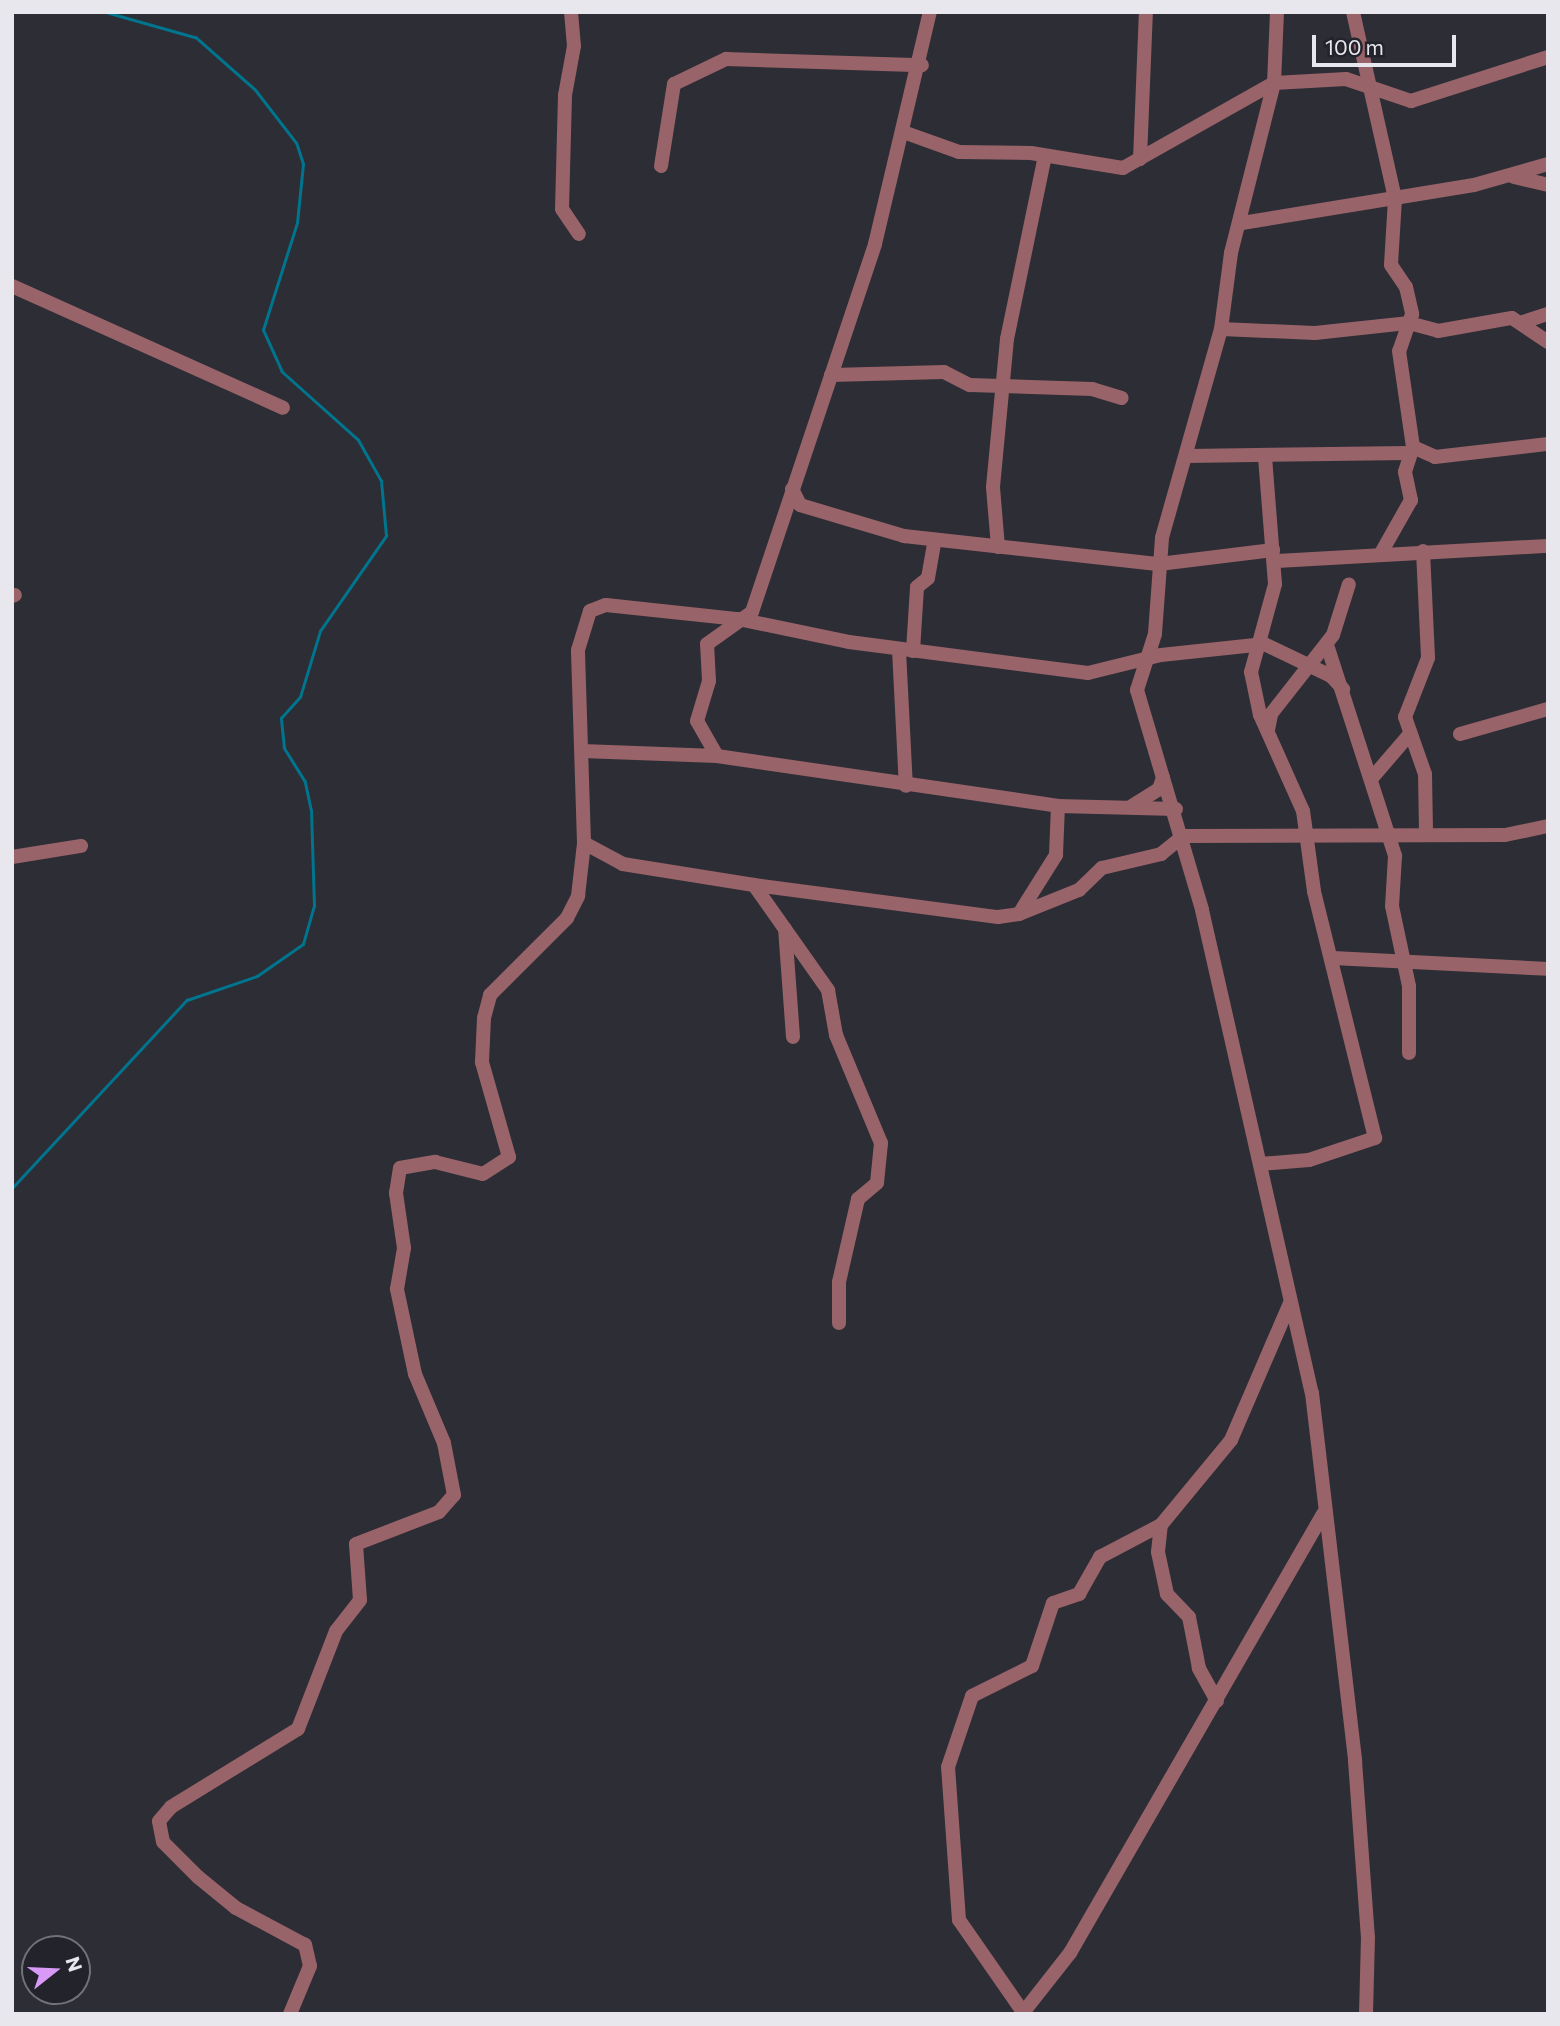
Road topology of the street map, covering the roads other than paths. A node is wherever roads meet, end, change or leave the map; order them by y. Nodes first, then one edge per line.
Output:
1 (571, 12) edge
2 (930, 12) edge
3 (1146, 12) edge
4 (1277, 12) edge
5 (1353, 12) edge
6 (1548, 57) edge
7 (922, 65) junction
8 (1274, 83) junction
9 (1373, 83) junction
10 (906, 133) junction
11 (1045, 156) junction
12 (1140, 159) junction
13 (1548, 164) edge
14 (661, 166) dead end
15 (1513, 176) junction
16 (1548, 185) edge
17 (1395, 199) junction
18 (1242, 222) junction
19 (579, 234) dead end
20 (12, 286) edge
21 (1548, 314) edge
22 (1523, 322) junction
23 (1409, 323) junction
24 (1221, 329) junction
25 (1548, 342) edge
26 (831, 375) junction
27 (1005, 387) junction
28 (1122, 398) dead end
29 (283, 408) dead end
30 (1548, 444) edge
31 (1411, 450) junction
32 (1188, 456) junction
33 (1265, 457) junction
34 (792, 489) junction
35 (935, 540) junction
36 (1548, 546) edge
37 (998, 547) junction
38 (1423, 551) junction
39 (1381, 554) junction
40 (1275, 556) junction
41 (1159, 564) junction
42 (1349, 584) dead end
43 (738, 619) junction
44 (1264, 644) junction
45 (1327, 645) junction
46 (906, 651) junction
47 (1143, 661) junction
48 (1310, 669) junction
49 (1343, 689) junction
50 (1548, 709) edge
51 (1268, 730) junction
52 (1460, 734) dead end
53 (1409, 735) junction
54 (582, 751) junction
55 (717, 756) junction
56 (1163, 778) junction
57 (1372, 778) junction
58 (906, 786) junction
59 (1058, 806) junction
60 (1131, 807) junction
61 (1176, 810) junction
62 (1548, 826) edge
63 (1384, 833) junction
64 (1426, 834) junction
65 (1183, 835) junction
66 (1309, 837) junction
67 (584, 843) junction
68 (81, 846) dead end
69 (12, 856) edge
70 (754, 884) junction
71 (1020, 914) junction
72 (785, 929) junction
73 (1333, 958) junction
74 (1401, 962) junction
75 (1548, 970) edge
76 (793, 1037) dead end
77 (1409, 1052) dead end
78 (1260, 1164) junction
79 (1290, 1303) junction
80 (839, 1323) dead end
81 (1323, 1514) junction
82 (1161, 1525) junction
83 (1217, 1701) junction
84 (1022, 2013) edge
85 (290, 2014) edge
86 (1366, 2014) edge

1 - 19 street
2 - 7 street
3 - 12 street
4 - 8 street
5 - 9 street
6 - 9 street
7 - 10 street
7 - 14 street
8 - 9 street
8 - 12 street
8 - 18 street
9 - 17 street
10 - 11 street
10 - 26 street
11 - 12 street
11 - 27 street
13 - 15 street
15 - 16 street
15 - 17 street
17 - 18 street
17 - 23 street
18 - 24 street
20 - 29 street
21 - 22 street
22 - 23 street
22 - 25 street
23 - 24 street
23 - 31 street
24 - 32 street
26 - 27 street
26 - 34 street
27 - 28 street
27 - 37 street
30 - 31 street
31 - 33 street
31 - 39 street
32 - 33 street
32 - 41 street
33 - 40 street
34 - 35 street
34 - 43 street
35 - 37 street
35 - 46 street
36 - 38 street
37 - 41 street
38 - 39 street
38 - 53 street
39 - 40 street
40 - 41 street
40 - 44 street
41 - 47 street
42 - 45 street
43 - 46 street
43 - 54 street
43 - 55 street
44 - 47 street
44 - 48 street
44 - 51 street
45 - 48 street
45 - 49 street
46 - 47 street
46 - 58 street
47 - 56 street
48 - 49 street
48 - 51 street
49 - 57 street
50 - 52 street
51 - 66 street
53 - 57 street
53 - 64 street
54 - 55 street
54 - 67 street
55 - 58 street
56 - 60 street
56 - 61 street
57 - 63 street
58 - 59 street
59 - 60 street
59 - 71 street
60 - 61 street
61 - 65 street
62 - 64 street
63 - 64 street
63 - 66 street
63 - 74 street
65 - 66 street
65 - 71 street
65 - 78 street
66 - 73 street
67 - 70 street
67 - 85 street
68 - 69 street
70 - 71 street
70 - 72 street
72 - 76 street
72 - 80 street
73 - 74 street
73 - 78 street
74 - 75 street
74 - 77 street
78 - 79 street
79 - 81 street
79 - 82 street
81 - 83 street
81 - 86 street
82 - 83 street
82 - 84 street
83 - 84 street

